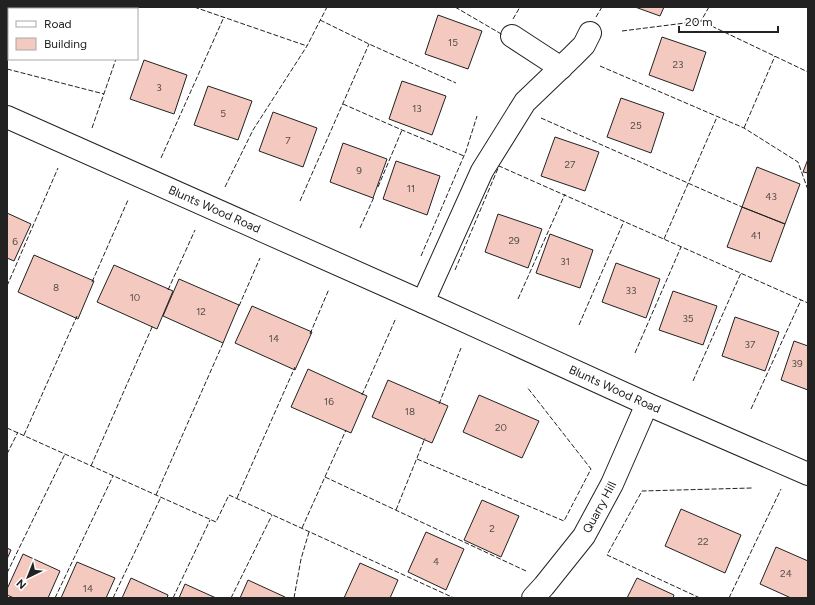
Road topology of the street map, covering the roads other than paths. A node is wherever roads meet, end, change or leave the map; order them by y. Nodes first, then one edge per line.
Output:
1 (590, 33) dead end
2 (512, 36) dead end
3 (561, 68) junction
4 (7, 117) edge
5 (423, 302) junction
6 (647, 404) junction
7 (808, 474) edge
8 (533, 598) edge

1 - 3 street
2 - 3 street
3 - 5 street
4 - 5 street, Blunts Wood Road
5 - 6 street, Blunts Wood Road
6 - 7 street, Blunts Wood Road
6 - 8 street, Quarry Hill

